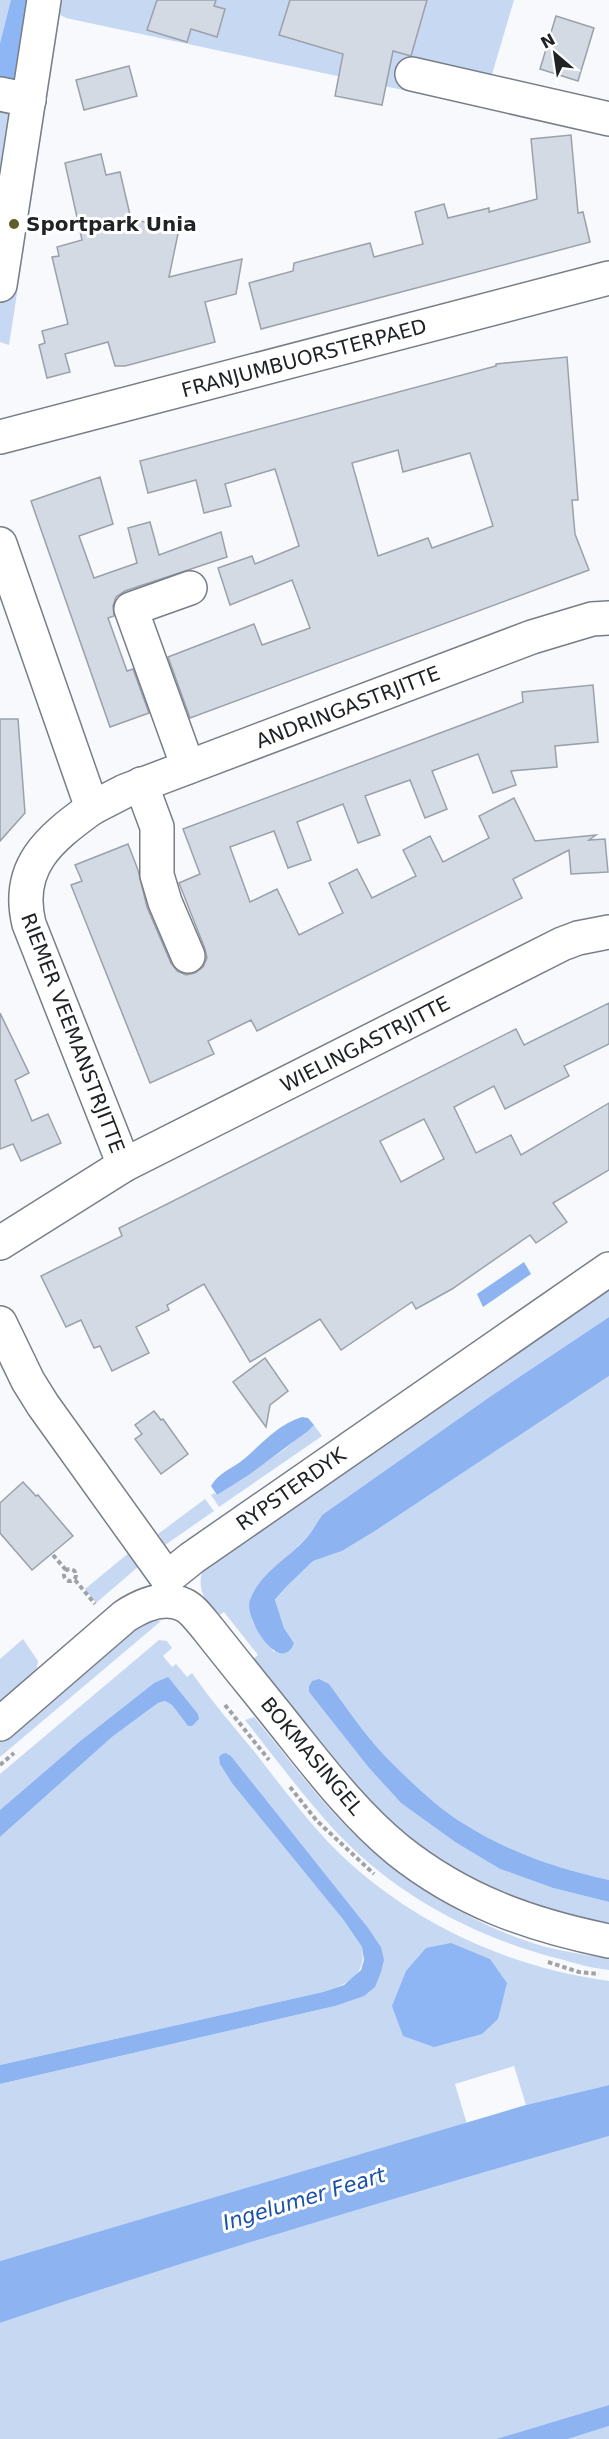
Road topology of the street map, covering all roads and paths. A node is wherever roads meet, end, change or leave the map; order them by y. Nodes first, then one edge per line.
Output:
1 (44, 0) edge
2 (412, 74) dead end
3 (14, 97) edge
4 (609, 119) edge
5 (609, 278) edge
6 (0, 283) edge
7 (0, 437) edge
8 (0, 544) edge
9 (190, 588) dead end
10 (609, 618) edge
11 (188, 767) junction
12 (141, 784) junction
13 (92, 808) junction
14 (609, 932) edge
15 (188, 956) dead end
16 (124, 1165) junction
17 (0, 1243) edge
18 (609, 1269) edge
19 (4, 1344) edge
20 (53, 1555) dead end
21 (66, 1570) junction
22 (75, 1580) junction
23 (167, 1589) junction
24 (97, 1606) dead end
25 (0, 1724) edge
26 (609, 1941) edge

1 - 3 street
2 - 4 street
3 - 6 street
5 - 7 street, FRANJUMBUORSTERPAED
8 - 13 street
9 - 11 street
10 - 11 street, ANDRINGASTRJITTE
11 - 12 street, ANDRINGASTRJITTE
12 - 13 street, ANDRINGASTRJITTE
12 - 15 street
13 - 16 street, RIEMER VEEMANSTRJITTE
14 - 16 street, WIELINGASTRJITTE
16 - 17 street, RIEMER VEEMANSTRJITTE
18 - 23 street, RYPSTERDYK
19 - 23 street
20 - 21 path
21 - 22 path
21 - 22 path
22 - 24 path
23 - 25 street, RYPSTERDYK
23 - 26 street, BOKMASINGEL

